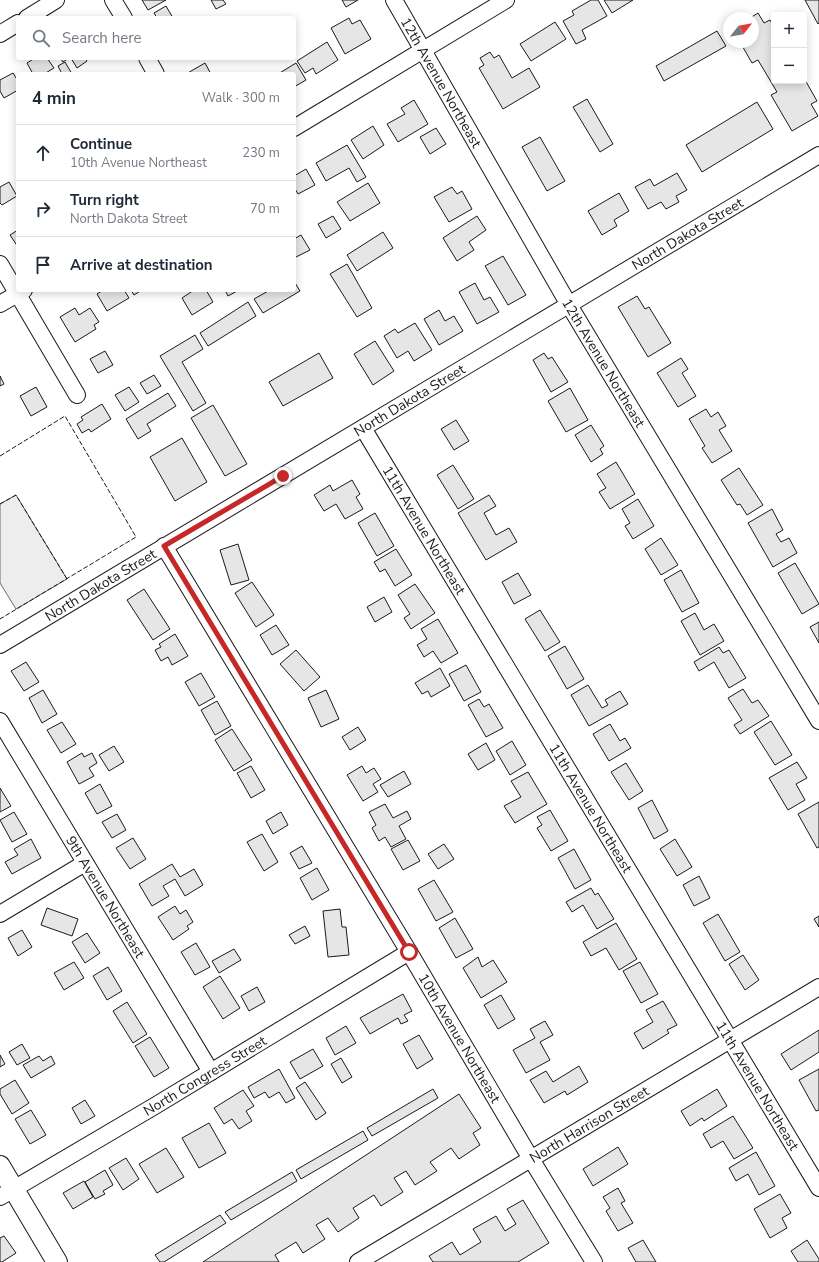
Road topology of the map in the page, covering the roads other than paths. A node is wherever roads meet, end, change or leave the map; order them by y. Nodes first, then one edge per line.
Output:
1 (56, 0) edge
2 (113, 0) edge
3 (394, 0) edge
4 (506, 0) edge
5 (29, 16) edge
6 (123, 16) edge
7 (16, 24) edge
8 (0, 34) edge
9 (423, 50) junction
10 (148, 60) edge
11 (155, 72) edge
12 (296, 127) edge
13 (819, 155) edge
14 (0, 264) edge
15 (16, 285) edge
16 (21, 292) edge
17 (0, 304) edge
18 (569, 305) junction
19 (77, 395) dead end
20 (363, 428) junction
21 (164, 546) junction
22 (0, 645) edge
23 (0, 721) edge
24 (819, 721) edge
25 (85, 863) junction
26 (0, 914) edge
27 (409, 952) junction
28 (819, 987) edge
29 (730, 1040) junction
30 (212, 1072) junction
31 (531, 1159) junction
32 (0, 1166) edge
33 (819, 1188) edge
34 (7, 1193) edge
35 (57, 1262) edge
36 (358, 1262) edge
37 (594, 1262) edge

1 - 5 street
2 - 6 street
3 - 9 street, 12th Avenue Northeast
4 - 9 street
7 - 8 street
9 - 12 street
9 - 18 street, 12th Avenue Northeast
10 - 11 street
13 - 18 street, North Dakota Street
14 - 15 street
16 - 17 street
16 - 19 street
18 - 20 street, North Dakota Street
18 - 24 street, 12th Avenue Northeast
20 - 21 street, North Dakota Street
20 - 29 street, 11th Avenue Northeast
21 - 22 street, North Dakota Street
21 - 27 street, 10th Avenue Northeast
23 - 25 street, 9th Avenue Northeast
25 - 26 street
25 - 30 street, 9th Avenue Northeast
27 - 30 street, North Congress Street
27 - 31 street, 10th Avenue Northeast
28 - 29 street, North Harrison Street
29 - 31 street, North Harrison Street
29 - 33 street, 11th Avenue Northeast
30 - 34 street, North Congress Street
31 - 36 street, North Harrison Street
31 - 37 street, 10th Avenue Northeast
32 - 34 main road
34 - 35 main road

